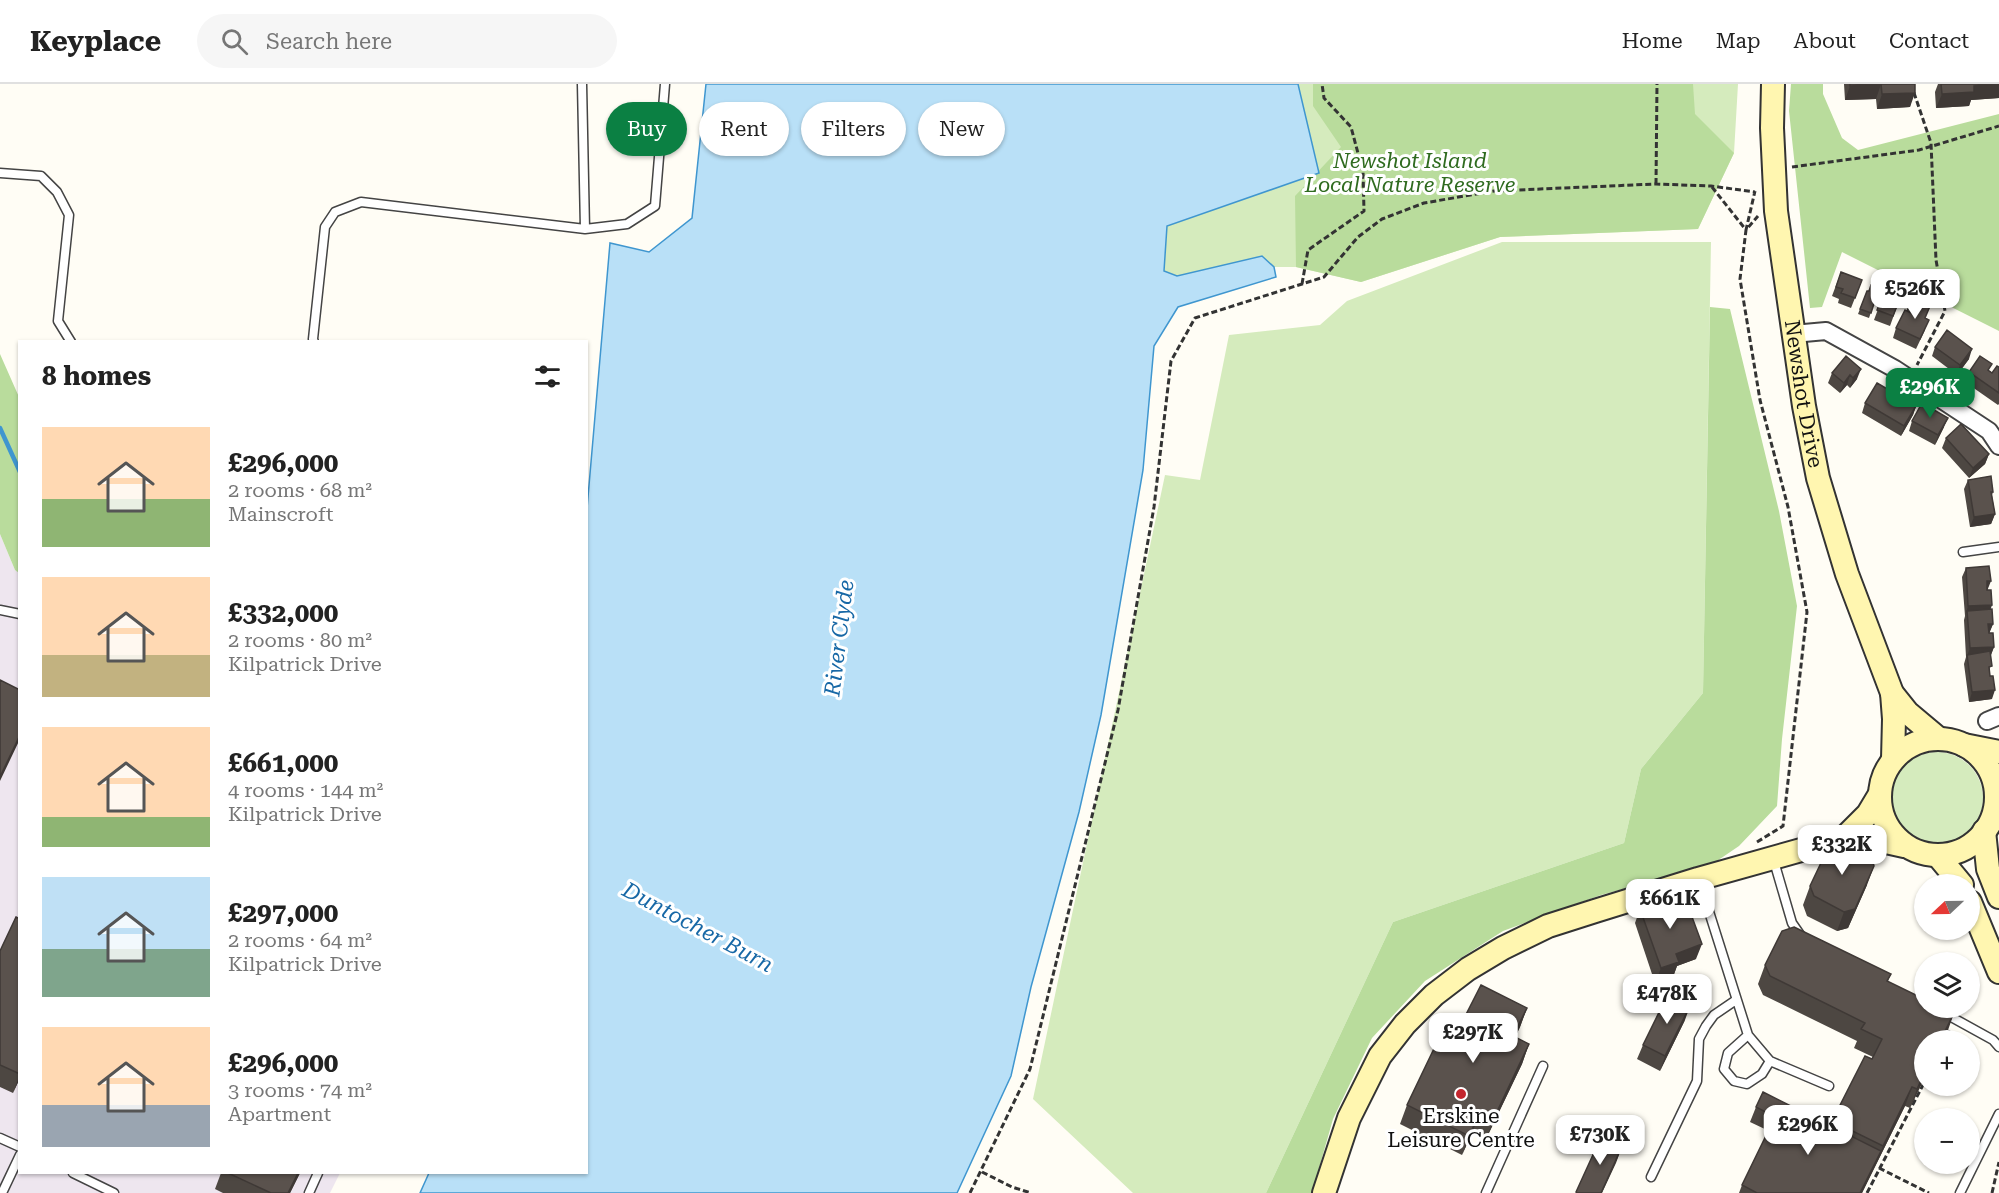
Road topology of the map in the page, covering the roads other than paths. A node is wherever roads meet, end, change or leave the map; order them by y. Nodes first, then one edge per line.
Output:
1 (582, 84) edge
2 (665, 84) edge
3 (1773, 84) edge
4 (0, 173) edge
5 (585, 229) junction
6 (1793, 334) junction
7 (69, 340) edge
8 (313, 340) edge
9 (1999, 446) edge
10 (1999, 547) edge
11 (1963, 552) dead end
12 (0, 610) edge
13 (18, 614) edge
14 (1892, 693) junction
15 (1949, 741) junction
16 (1999, 752) edge
17 (1893, 759) junction
18 (1880, 794) junction
19 (1997, 801) edge
20 (1984, 831) junction
21 (1844, 838) junction
22 (1904, 846) junction
23 (1938, 856) junction
24 (1773, 858) junction
25 (1953, 874) edge
26 (1698, 879) junction
27 (1999, 897) edge
28 (1980, 926) edge
29 (1806, 941) edge
30 (1999, 972) edge
31 (1736, 1000) junction
32 (1954, 1018) edge
33 (1748, 1035) junction
34 (1999, 1047) edge
35 (1770, 1061) junction
36 (1543, 1066) dead end
37 (1829, 1086) dead end
38 (1999, 1114) edge
39 (0, 1138) edge
40 (18, 1146) edge
41 (18, 1159) edge
42 (75, 1174) edge
43 (318, 1174) edge
44 (1651, 1177) dead end
45 (2, 1193) edge
46 (114, 1193) edge
47 (309, 1193) edge
48 (1324, 1193) edge
49 (1486, 1193) edge
50 (1960, 1193) edge

1 - 5 lane
2 - 5 lane
3 - 6 street, Newshot Drive
4 - 7 lane
5 - 8 lane
6 - 9 street
6 - 14 street, Newshot Drive
10 - 11 lane
12 - 13 lane
14 - 15 street, Newshot Drive
14 - 17 street, Newshot Drive
15 - 16 street
15 - 17 street
15 - 19 street
17 - 18 street
18 - 21 street
18 - 22 street
19 - 20 street
20 - 23 street
20 - 27 street
21 - 22 street
21 - 24 street
22 - 23 street
23 - 25 street
24 - 26 street
24 - 29 lane
26 - 31 lane
26 - 48 street
28 - 30 street
31 - 33 lane
31 - 44 lane
32 - 34 lane
33 - 35 lane
33 - 35 lane
35 - 37 lane
36 - 49 lane
38 - 50 lane
39 - 40 lane
41 - 45 lane
42 - 46 lane
43 - 47 lane

